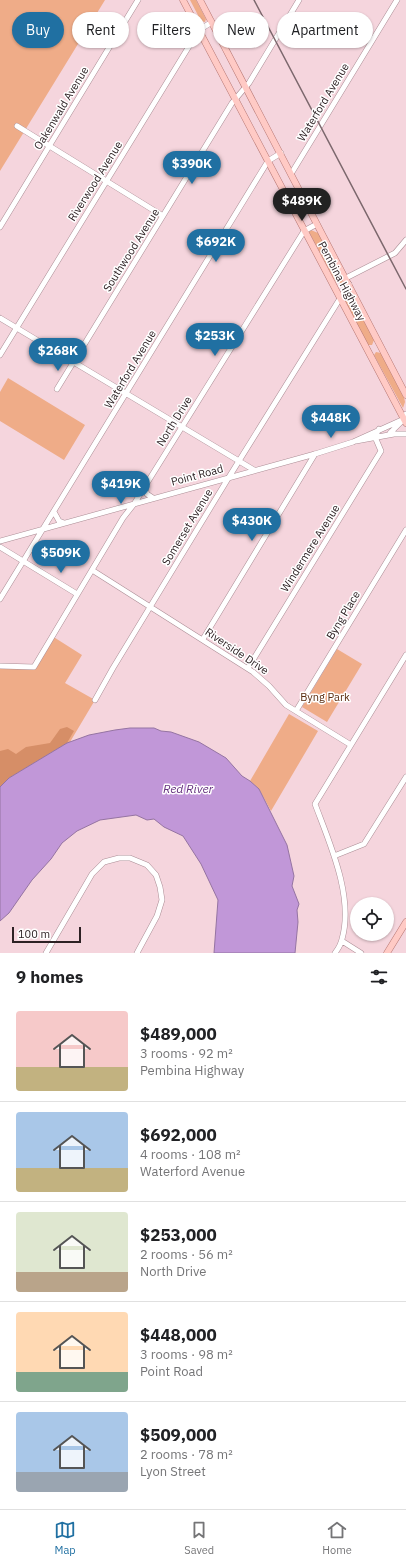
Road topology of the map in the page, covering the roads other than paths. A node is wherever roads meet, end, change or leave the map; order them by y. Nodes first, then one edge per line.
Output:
1 (138, 0) edge
2 (183, 0) edge
3 (200, 0) edge
4 (299, 0) edge
5 (397, 0) edge
6 (189, 12) edge
7 (212, 22) junction
8 (205, 26) edge
9 (205, 42) edge
10 (188, 48) edge
11 (246, 87) junction
12 (235, 99) junction
13 (18, 126) dead end
14 (50, 146) junction
15 (281, 154) junction
16 (268, 161) junction
17 (291, 174) junction
18 (107, 181) junction
19 (163, 216) junction
20 (318, 224) junction
21 (0, 227) edge
22 (304, 231) junction
23 (406, 240) edge
24 (348, 281) junction
25 (339, 298) junction
26 (0, 318) edge
27 (16, 328) junction
28 (0, 355) edge
29 (73, 362) junction
30 (57, 390) dead end
31 (126, 393) junction
32 (406, 395) edge
33 (406, 419) edge
34 (182, 427) junction
35 (379, 429) junction
36 (406, 434) edge
37 (388, 435) junction
38 (376, 438) junction
39 (353, 442) junction
40 (315, 454) junction
41 (239, 461) junction
42 (254, 470) junction
43 (229, 477) junction
44 (144, 487) junction
45 (153, 498) junction
46 (134, 504) junction
47 (118, 508) junction
48 (54, 512) junction
49 (123, 518) junction
50 (64, 523) junction
51 (44, 528) junction
52 (406, 530) edge
53 (0, 541) edge
54 (0, 547) edge
55 (23, 561) junction
56 (92, 570) junction
57 (77, 594) junction
58 (0, 599) edge
59 (151, 606) junction
60 (203, 640) junction
61 (406, 655) edge
62 (0, 666) edge
63 (248, 668) junction
64 (95, 700) dead end
65 (296, 711) junction
66 (351, 745) junction
67 (406, 777) edge
68 (334, 856) junction
69 (406, 922) edge
70 (342, 941) junction
71 (46, 953) edge
72 (137, 953) edge
73 (335, 953) edge
74 (361, 953) edge
75 (387, 953) edge

1 - 14 street, Oakenwald Avenue
2 - 6 main road, Pembina Highway
3 - 7 main road, Pembina Highway
4 - 11 street, Southwood Avenue
5 - 17 street, Waterford Avenue
7 - 8 street, Riverwood Avenue
7 - 11 main road, Pembina Highway
9 - 12 main road, Pembina Highway
10 - 18 street, Riverwood Avenue
11 - 12 street, Southwood Avenue
11 - 15 main road, Pembina Highway
12 - 16 main road, Pembina Highway
12 - 19 street, Southwood Avenue
13 - 14 street
14 - 18 street
14 - 21 street, Oakenwald Avenue
15 - 16 street
15 - 17 main road, Pembina Highway
16 - 22 main road, Pembina Highway
16 - 31 street, Waterford Avenue
17 - 20 main road, Pembina Highway
18 - 19 street
18 - 27 street, Riverwood Avenue
19 - 29 street, Southwood Avenue
20 - 22 street
20 - 24 main road, Pembina Highway
22 - 25 main road, Pembina Highway
22 - 34 street, North Drive
23 - 24 street
24 - 25 street, Somerset Avenue
24 - 32 main road, Pembina Highway
25 - 33 main road, Pembina Highway
25 - 41 street, Somerset Avenue
26 - 27 street
27 - 28 street, Riverwood Avenue
27 - 29 street
29 - 30 street, Southwood Avenue
29 - 31 street
31 - 34 street
31 - 48 street, Waterford Avenue
33 - 35 street, Point Road
33 - 37 street
34 - 41 street
34 - 44 street, North Drive
35 - 38 street
35 - 39 street, Point Road
36 - 37 street, Point Road
37 - 38 street, Point Road
38 - 39 street, Point Road
38 - 63 street, Windermere Avenue
39 - 40 street, Point Road
40 - 42 street, Point Road
40 - 60 street
41 - 42 street
41 - 43 street, Somerset Avenue
42 - 43 street, Point Road
43 - 45 street, Point Road
43 - 59 street, Somerset Avenue
44 - 45 street
44 - 46 street, North Drive
45 - 46 street, Point Road
46 - 47 street, Point Road
46 - 49 street, North Drive
47 - 49 street
47 - 50 street, Point Road
48 - 50 street
48 - 51 street, Waterford Avenue
49 - 56 street, North Drive
50 - 51 street, Point Road
51 - 53 street, Point Road
51 - 55 street, Waterford Avenue
52 - 65 street, Byng Place
54 - 55 street
55 - 57 street
55 - 58 street, Waterford Avenue
56 - 57 street, North Drive
56 - 59 street, Riverside Drive
57 - 62 street, North Drive
59 - 60 street, Riverside Drive
59 - 64 street, Somerset Avenue
60 - 63 street, Riverside Drive
61 - 66 street
63 - 65 street, Riverside Drive
65 - 66 street, Riverside Drive
66 - 68 street
67 - 68 street
68 - 70 street
69 - 75 main road
70 - 73 street
70 - 74 street
71 - 72 street

